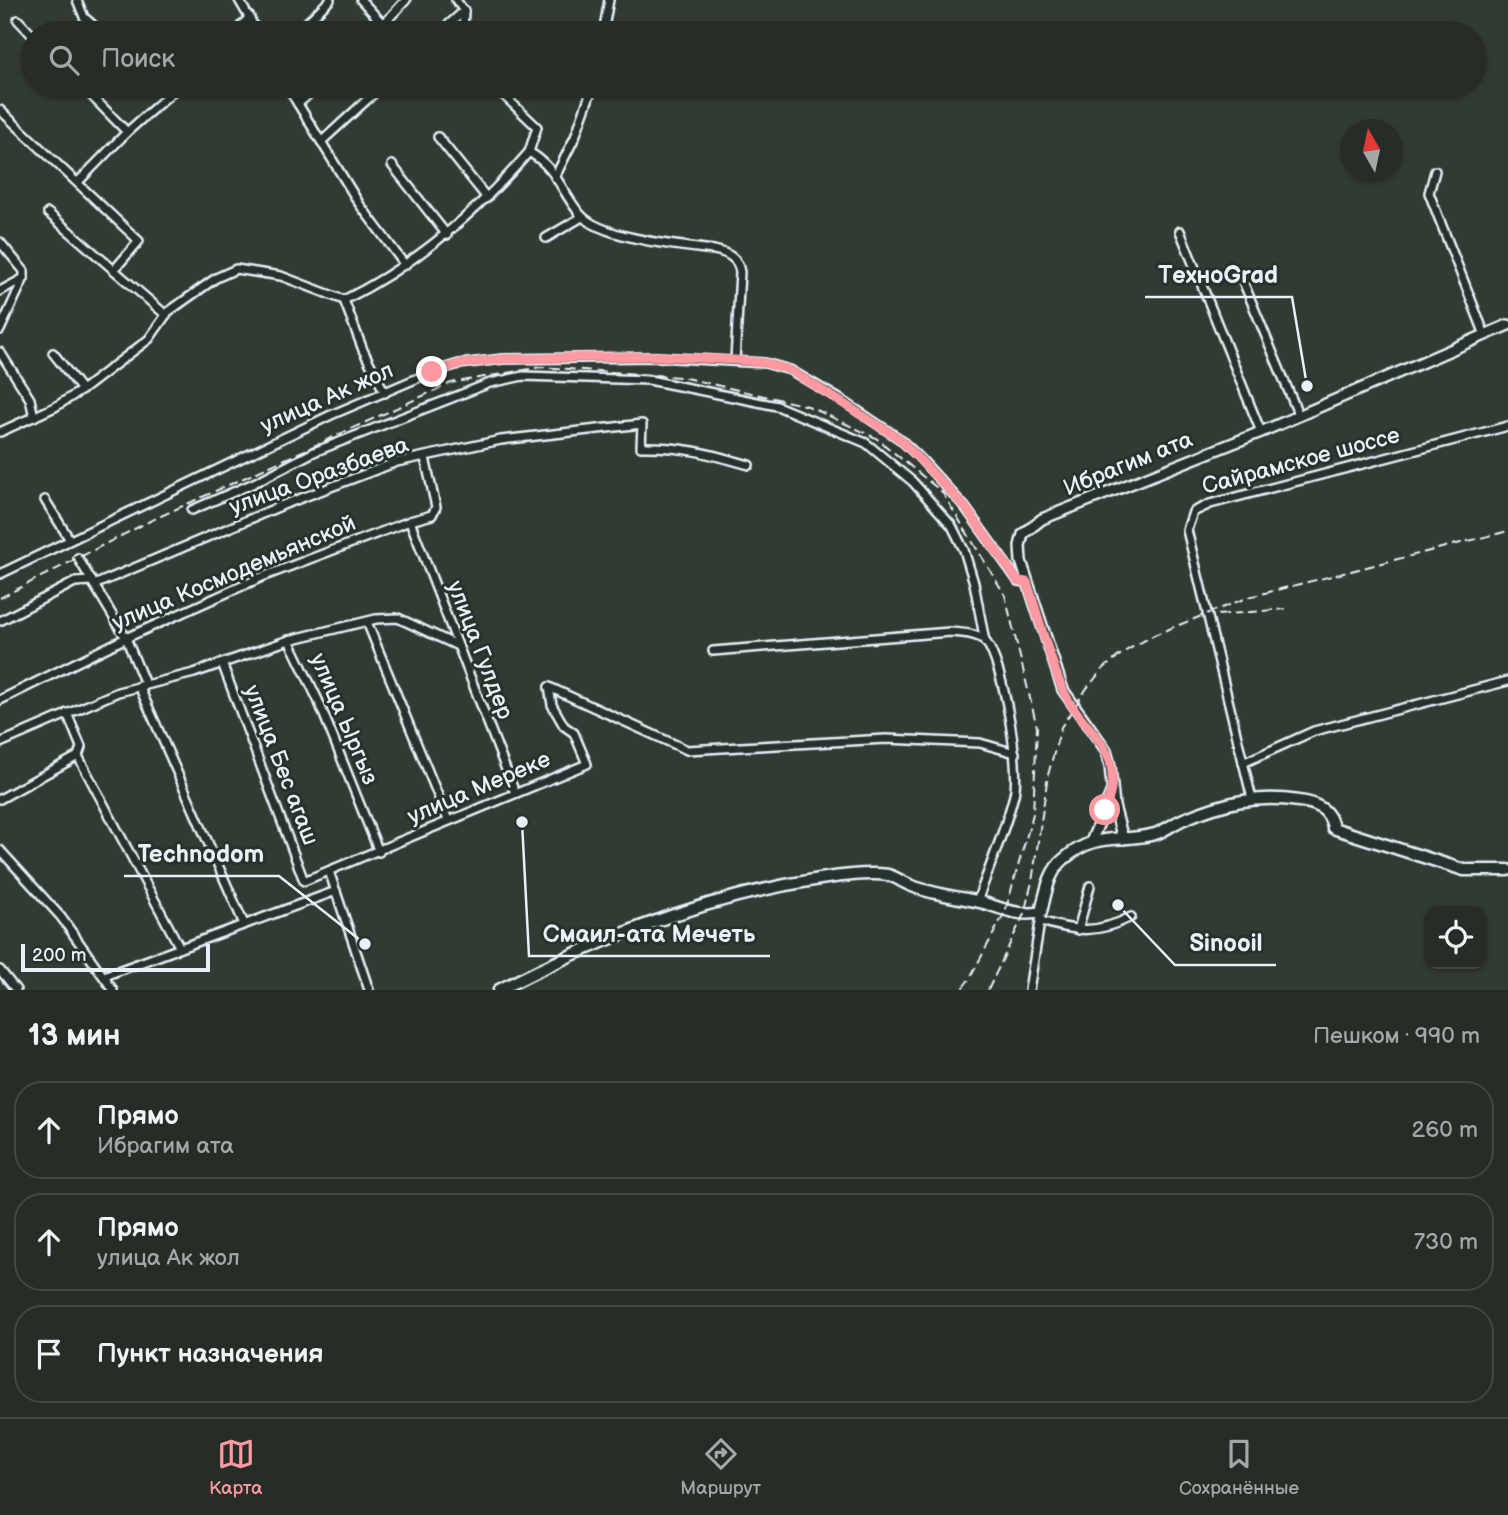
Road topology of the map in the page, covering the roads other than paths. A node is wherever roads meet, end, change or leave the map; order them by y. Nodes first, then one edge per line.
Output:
1 (77, 0) edge
2 (239, 0) edge
3 (330, 0) edge
4 (361, 0) edge
5 (406, 0) edge
6 (456, 0) edge
7 (609, 0) edge
8 (464, 11) junction
9 (250, 17) junction
10 (18, 20) dead end
11 (88, 21) edge
12 (246, 21) edge
13 (252, 21) edge
14 (308, 21) edge
15 (380, 21) edge
16 (388, 21) edge
17 (453, 21) edge
18 (464, 21) edge
19 (606, 21) edge
20 (21, 23) edge
21 (94, 98) edge
22 (166, 98) edge
23 (294, 98) edge
24 (304, 98) edge
25 (369, 98) edge
26 (507, 98) edge
27 (589, 98) edge
28 (298, 104) junction
29 (0, 110) edge
30 (127, 132) junction
31 (438, 137) dead end
32 (322, 141) junction
33 (529, 152) junction
34 (392, 165) dead end
35 (1435, 171) dead end
36 (555, 177) junction
37 (78, 182) junction
38 (491, 195) junction
39 (48, 212) dead end
40 (582, 217) junction
41 (1180, 231) dead end
42 (447, 234) junction
43 (546, 237) dead end
44 (0, 242) edge
45 (405, 265) junction
46 (114, 270) junction
47 (24, 278) junction
48 (1242, 279) dead end
49 (0, 291) edge
50 (344, 300) junction
51 (166, 315) junction
52 (1508, 325) edge
53 (0, 330) edge
54 (1485, 335) junction
55 (0, 352) edge
56 (53, 353) dead end
57 (735, 360) junction
58 (82, 390) junction
59 (385, 393) junction
60 (1299, 416) junction
61 (34, 417) junction
62 (1508, 426) edge
63 (0, 432) edge
64 (1261, 432) junction
65 (425, 458) junction
66 (749, 465) dead end
67 (45, 500) dead end
68 (191, 510) dead end
69 (410, 521) junction
70 (71, 540) junction
71 (78, 558) dead end
72 (0, 574) edge
73 (1027, 582) junction
74 (93, 583) junction
75 (0, 621) edge
76 (366, 622) junction
77 (126, 638) junction
78 (289, 640) junction
79 (985, 642) junction
80 (458, 646) junction
81 (713, 651) dead end
82 (222, 663) junction
83 (1508, 681) edge
84 (142, 685) junction
85 (0, 700) edge
86 (67, 713) junction
87 (0, 743) edge
88 (1015, 753) junction
89 (78, 756) junction
90 (1243, 763) junction
91 (1112, 792) junction
92 (515, 793) junction
93 (0, 799) edge
94 (1252, 799) junction
95 (448, 820) junction
96 (1123, 839) junction
97 (1091, 842) junction
98 (0, 850) edge
99 (379, 852) junction
100 (1508, 870) edge
101 (329, 871) junction
102 (304, 881) joint
103 (1090, 886) dead end
104 (336, 891) junction
105 (977, 902) junction
106 (1041, 916) junction
107 (1130, 917) dead end
108 (244, 924) junction
109 (1079, 930) junction
110 (180, 948) junction
111 (0, 970) edge
112 (104, 975) junction
113 (519, 985) edge
114 (16, 990) edge
115 (113, 990) edge
116 (369, 990) edge
117 (499, 990) edge
118 (1029, 990) edge

1 - 11 street
2 - 9 street
3 - 14 street
4 - 15 street
5 - 16 street
6 - 8 street
7 - 19 street
8 - 17 street
8 - 18 street
9 - 12 street
9 - 13 street
10 - 20 street
21 - 30 street
22 - 30 street
23 - 28 street
24 - 28 street
25 - 32 street
26 - 33 street
27 - 36 street
28 - 32 street
29 - 37 street
30 - 37 street
31 - 38 street
32 - 45 street
33 - 36 street
33 - 38 street
34 - 42 street
35 - 54 street
36 - 40 street
37 - 46 street
38 - 42 street
39 - 46 street
40 - 43 street
40 - 57 street
41 - 64 street
42 - 45 street
44 - 47 street
45 - 50 street
46 - 51 street
47 - 49 street
47 - 53 street
48 - 60 street
50 - 51 street
50 - 59 street
51 - 58 street
52 - 54 street, Ибрагим ата
54 - 60 street, Ибрагим ата
55 - 61 street
56 - 58 street
57 - 59 street, улица Ак жол
57 - 73 street, улица Ак жол
58 - 61 street
59 - 70 street, улица Ак жол
60 - 64 street, Ибрагим ата
61 - 63 street
62 - 90 street, Сайрамское шоссе
64 - 73 street, Ибрагим ата
65 - 66 street, улица Оразбаева
65 - 69 street, улица Космодемьянской
65 - 74 street, улица Оразбаева
67 - 70 street
68 - 79 street, улица Оразбаева
69 - 77 street, улица Космодемьянской
69 - 80 street, улица Гулдер
70 - 72 street, улица Ак жол
71 - 74 street
73 - 91 street, Ибрагим ата
74 - 75 street, улица Оразбаева
74 - 77 street
76 - 78 street
76 - 80 street
76 - 95 street
77 - 84 street
77 - 85 street, улица Космодемьянской
78 - 82 street
78 - 99 street, улица Ыргыз
79 - 81 street
79 - 88 street, улица Оразбаева
80 - 92 street, улица Гулдер
82 - 84 street
82 - 102 street, улица Бес агаш
83 - 90 street
84 - 86 street
84 - 108 street
86 - 87 street
86 - 89 street
88 - 92 street, улица Мереке
88 - 105 street, улица Оразбаева
89 - 93 street
89 - 110 street
90 - 94 street, Сайрамское шоссе
91 - 96 street, Ибрагим ата
91 - 97 street
92 - 95 street, улица Мереке
94 - 96 main road
94 - 100 main road
95 - 99 street, улица Мереке
96 - 97 main road
97 - 106 main road
98 - 112 street
99 - 101 street, улица Мереке
101 - 102 street, улица Мереке
101 - 104 street
103 - 109 street
104 - 108 street
104 - 116 street
105 - 106 main road
105 - 113 main road
106 - 109 street
106 - 118 street
107 - 109 street
108 - 110 street
110 - 112 street
111 - 114 street
112 - 115 street
113 - 117 main road

